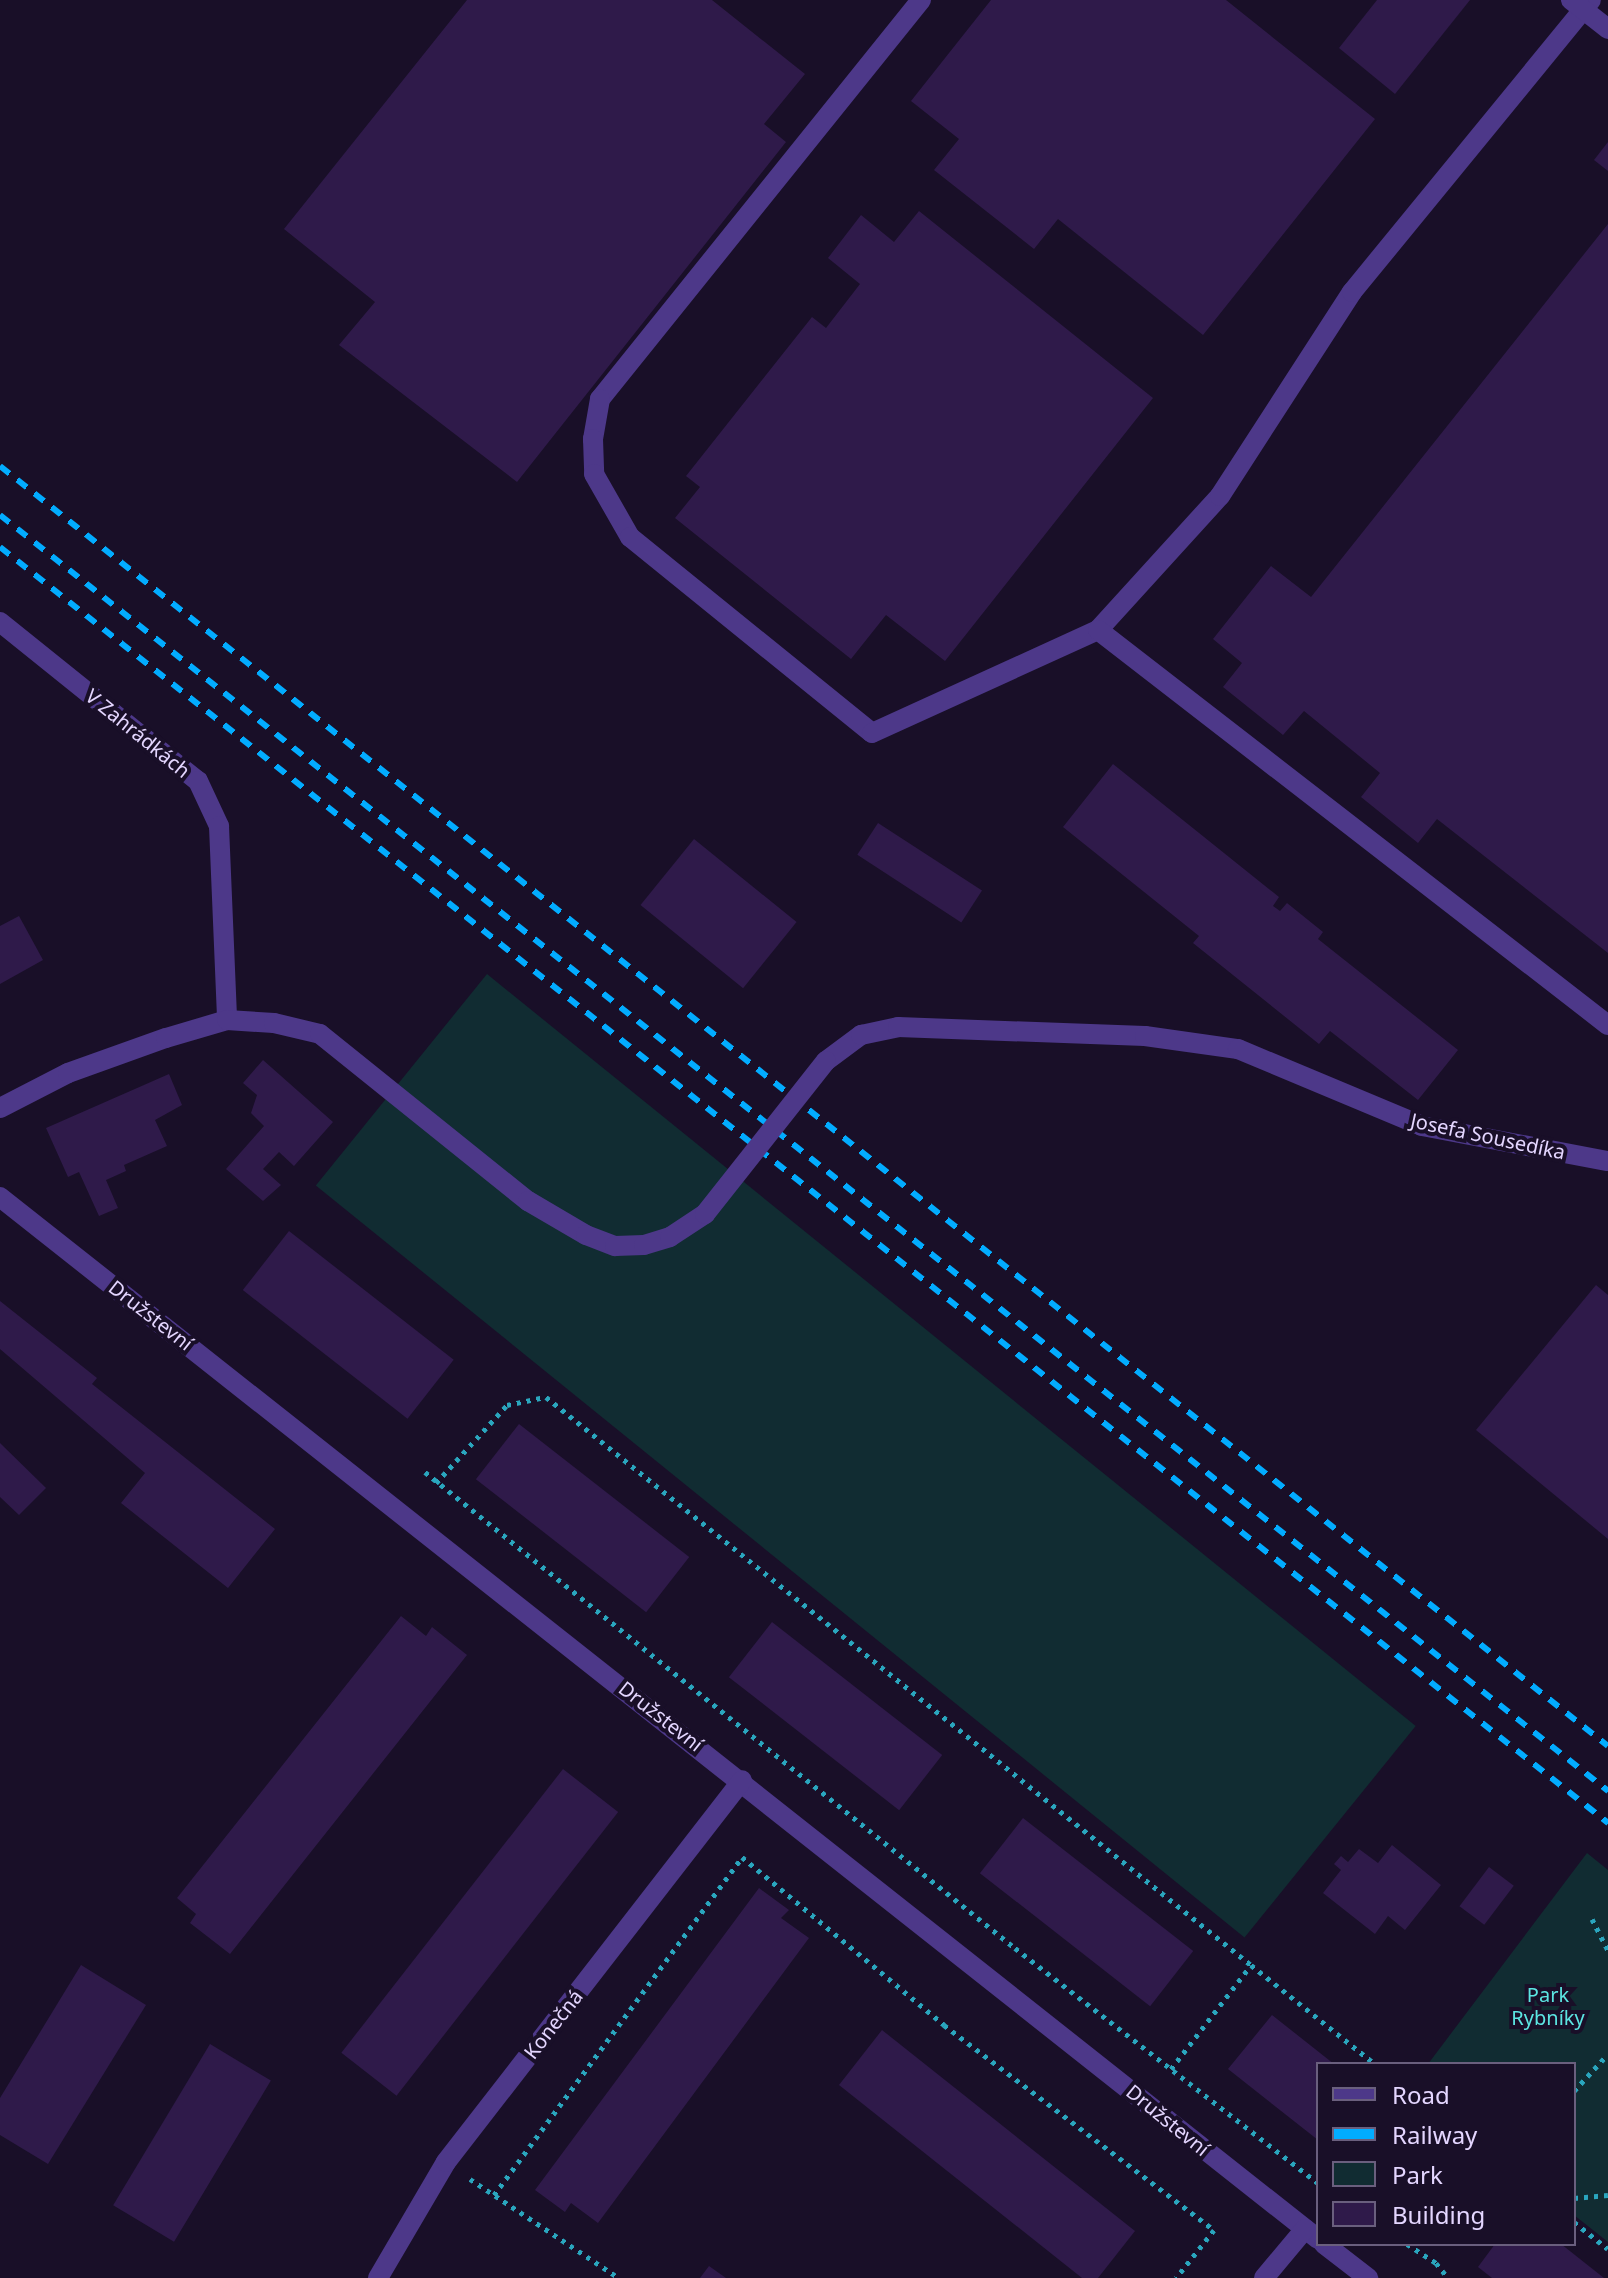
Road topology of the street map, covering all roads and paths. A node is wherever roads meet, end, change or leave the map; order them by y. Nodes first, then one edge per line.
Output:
1 (921, 0) edge
2 (1582, 3) edge
3 (1608, 29) edge
4 (0, 622) edge
5 (1098, 630) junction
6 (227, 1020) junction
7 (1608, 1025) edge
8 (0, 1108) edge
9 (1608, 1161) edge
10 (0, 1197) edge
11 (425, 1472) dead end
12 (436, 1483) junction
13 (742, 1780) junction
14 (1592, 1919) dead end
15 (1608, 1950) edge
16 (1251, 1965) junction
17 (1608, 2054) edge
18 (1372, 2062) edge
19 (1171, 2069) junction
20 (1576, 2089) edge
21 (446, 2162) junction
22 (1316, 2181) edge
23 (494, 2195) junction
24 (1608, 2195) edge
25 (1576, 2198) edge
26 (1576, 2224) edge
27 (1311, 2234) edge
28 (1327, 2246) edge
29 (1410, 2246) edge
30 (1608, 2249) edge
31 (378, 2278) edge
32 (619, 2278) edge
33 (1176, 2278) edge
34 (1264, 2278) edge
35 (1368, 2278) edge
36 (1448, 2278) edge

1 - 5 street
2 - 3 street
2 - 5 street
4 - 6 street, V Zahrádkách
5 - 7 street
6 - 8 street
6 - 9 street, Josefa Sousedíka, bridge
10 - 13 street, Družstevní
11 - 12 path
12 - 16 path
12 - 19 path
13 - 21 street, Konečná
13 - 27 street, Družstevní
14 - 15 path
16 - 18 path
16 - 19 path
17 - 20 path
19 - 22 path
21 - 23 path
21 - 31 street, Konečná
23 - 32 path
23 - 33 path
24 - 25 path
26 - 30 path
27 - 34 street
28 - 35 street
29 - 36 path

